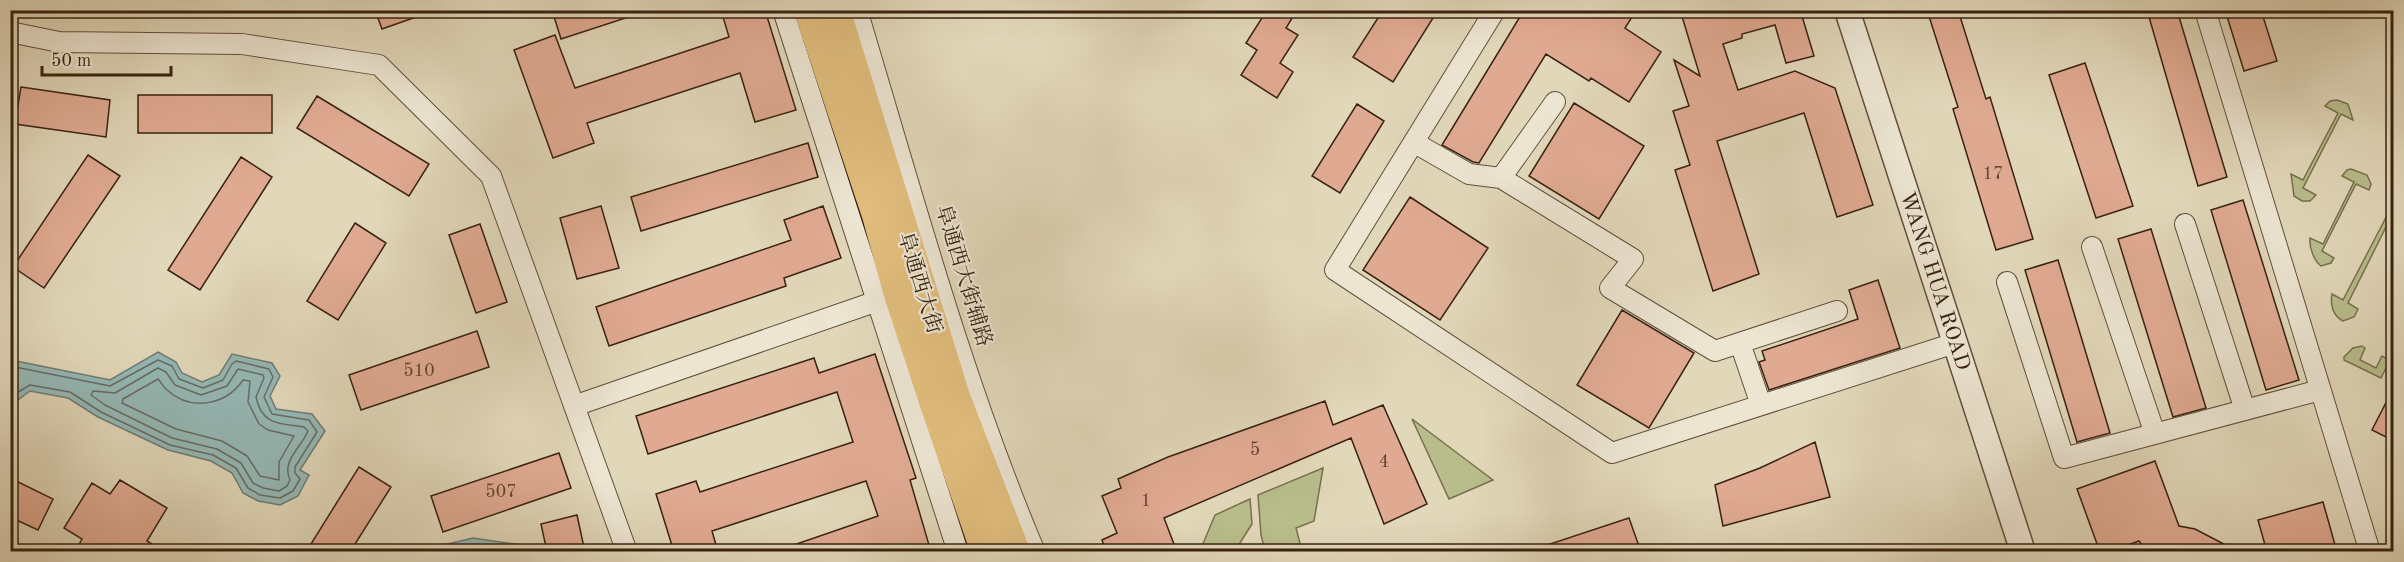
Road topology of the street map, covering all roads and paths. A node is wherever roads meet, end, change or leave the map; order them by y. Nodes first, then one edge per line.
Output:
1 (783, 10) edge
2 (809, 10) edge
3 (836, 10) edge
4 (856, 10) edge
5 (1495, 10) edge
6 (1847, 10) edge
7 (2205, 10) edge
8 (10, 32) edge
9 (1555, 102) dead end
10 (1416, 143) junction
11 (1501, 178) junction
12 (2186, 224) dead end
13 (2092, 247) dead end
14 (2007, 282) dead end
15 (888, 298) junction
16 (1838, 311) dead end
17 (1740, 343) junction
18 (1955, 343) junction
19 (2320, 390) junction
20 (1761, 405) junction
21 (574, 406) junction
22 (2245, 410) junction
23 (2156, 434) junction
24 (627, 552) edge
25 (958, 552) edge
26 (986, 552) edge
27 (1015, 552) edge
28 (1035, 552) edge
29 (2023, 552) edge
30 (2370, 552) edge

1 - 15 street
2 - 15 main road, 阜通西大街
3 - 27 main road, 阜通西大街
4 - 28 street, 阜通西大街辅路
5 - 10 street
6 - 18 street, WANG HUA ROAD
7 - 19 street
8 - 21 street
9 - 11 street
10 - 11 street
10 - 20 street
11 - 17 street
12 - 22 street
13 - 23 street
14 - 23 street
15 - 21 street
15 - 25 street
15 - 26 main road, 阜通西大街
16 - 17 street
17 - 20 street
18 - 20 street
18 - 29 street, WANG HUA ROAD
19 - 22 street
19 - 30 street
21 - 24 street
22 - 23 street

